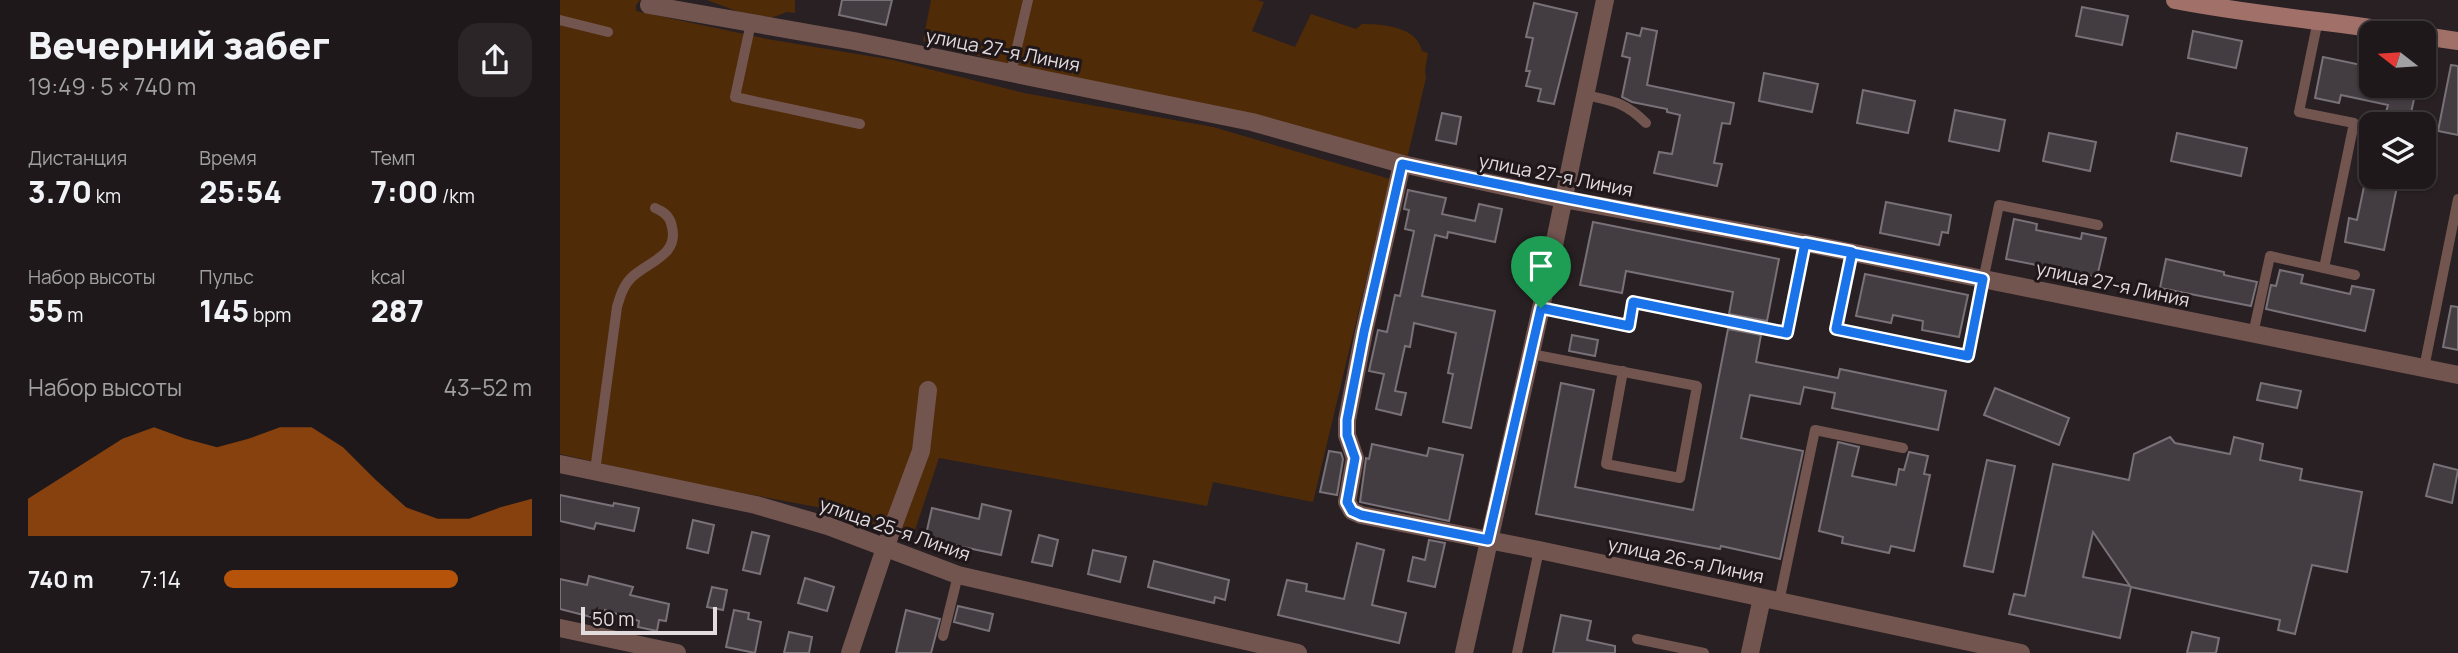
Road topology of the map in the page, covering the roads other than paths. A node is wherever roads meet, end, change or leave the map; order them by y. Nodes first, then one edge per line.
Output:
1 (1028, 0) edge
2 (1605, 0) edge
3 (2175, 0) edge
4 (649, 5) dead end
5 (2224, 5) edge
6 (560, 20) edge
7 (2318, 20) junction
8 (751, 23) junction
9 (2359, 26) edge
10 (608, 32) dead end
11 (2436, 38) edge
12 (2458, 41) edge
13 (1011, 73) junction
14 (1585, 95) junction
15 (1646, 123) dead end
16 (860, 124) dead end
17 (1402, 164) junction
18 (1563, 199) junction
19 (2458, 199) edge
20 (655, 208) dead end
21 (2098, 225) dead end
22 (1805, 243) junction
23 (1852, 252) junction
24 (2324, 268) junction
25 (2355, 275) dead end
26 (1983, 279) junction
27 (1541, 308) junction
28 (2253, 334) junction
29 (1531, 354) junction
30 (2424, 368) junction
31 (1623, 371) junction
32 (2458, 374) edge
33 (928, 390) dead end
34 (1903, 448) dead end
35 (560, 464) edge
36 (595, 471) junction
37 (1488, 540) junction
38 (885, 548) junction
39 (1539, 551) junction
40 (958, 575) junction
41 (1770, 600) junction
42 (560, 628) edge
43 (943, 636) dead end
44 (1637, 639) dead end
45 (2014, 652) edge
46 (677, 653) edge
47 (850, 653) edge
48 (1298, 653) edge
49 (1464, 653) edge
50 (1517, 653) edge
51 (1704, 653) edge
52 (1750, 653) edge

1 - 13 lane
2 - 14 street
3 - 5 main road
4 - 8 street, улица 27-я Линия
5 - 7 main road
6 - 10 lane
7 - 9 main road
7 - 24 lane
8 - 13 street, улица 27-я Линия
8 - 16 lane
11 - 12 main road
13 - 17 street, улица 27-я Линия
14 - 15 lane
14 - 18 street
17 - 18 street, улица 27-я Линия
17 - 37 street, улица 26-я Линия
18 - 22 street, улица 27-я Линия
18 - 27 street
19 - 30 lane
20 - 36 lane
21 - 26 lane
22 - 23 street, улица 27-я Линия
22 - 27 lane
23 - 26 street, улица 27-я Линия
23 - 26 lane
24 - 25 lane
24 - 28 lane
26 - 28 street, улица 27-я Линия
27 - 29 street
28 - 30 street, улица 27-я Линия
29 - 31 lane
29 - 37 street
30 - 32 street, улица 27-я Линия
31 - 31 lane
33 - 38 street
34 - 41 lane
35 - 36 street, улица 25-я Линия
36 - 38 street, улица 25-я Линия
37 - 39 street, улица 26-я Линия
37 - 49 street
38 - 40 street, улица 25-я Линия
38 - 47 street
39 - 41 street, улица 26-я Линия
39 - 50 lane
40 - 43 lane
40 - 48 street, улица 25-я Линия
41 - 45 street, улица 26-я Линия
41 - 52 street
42 - 46 street
44 - 51 lane

